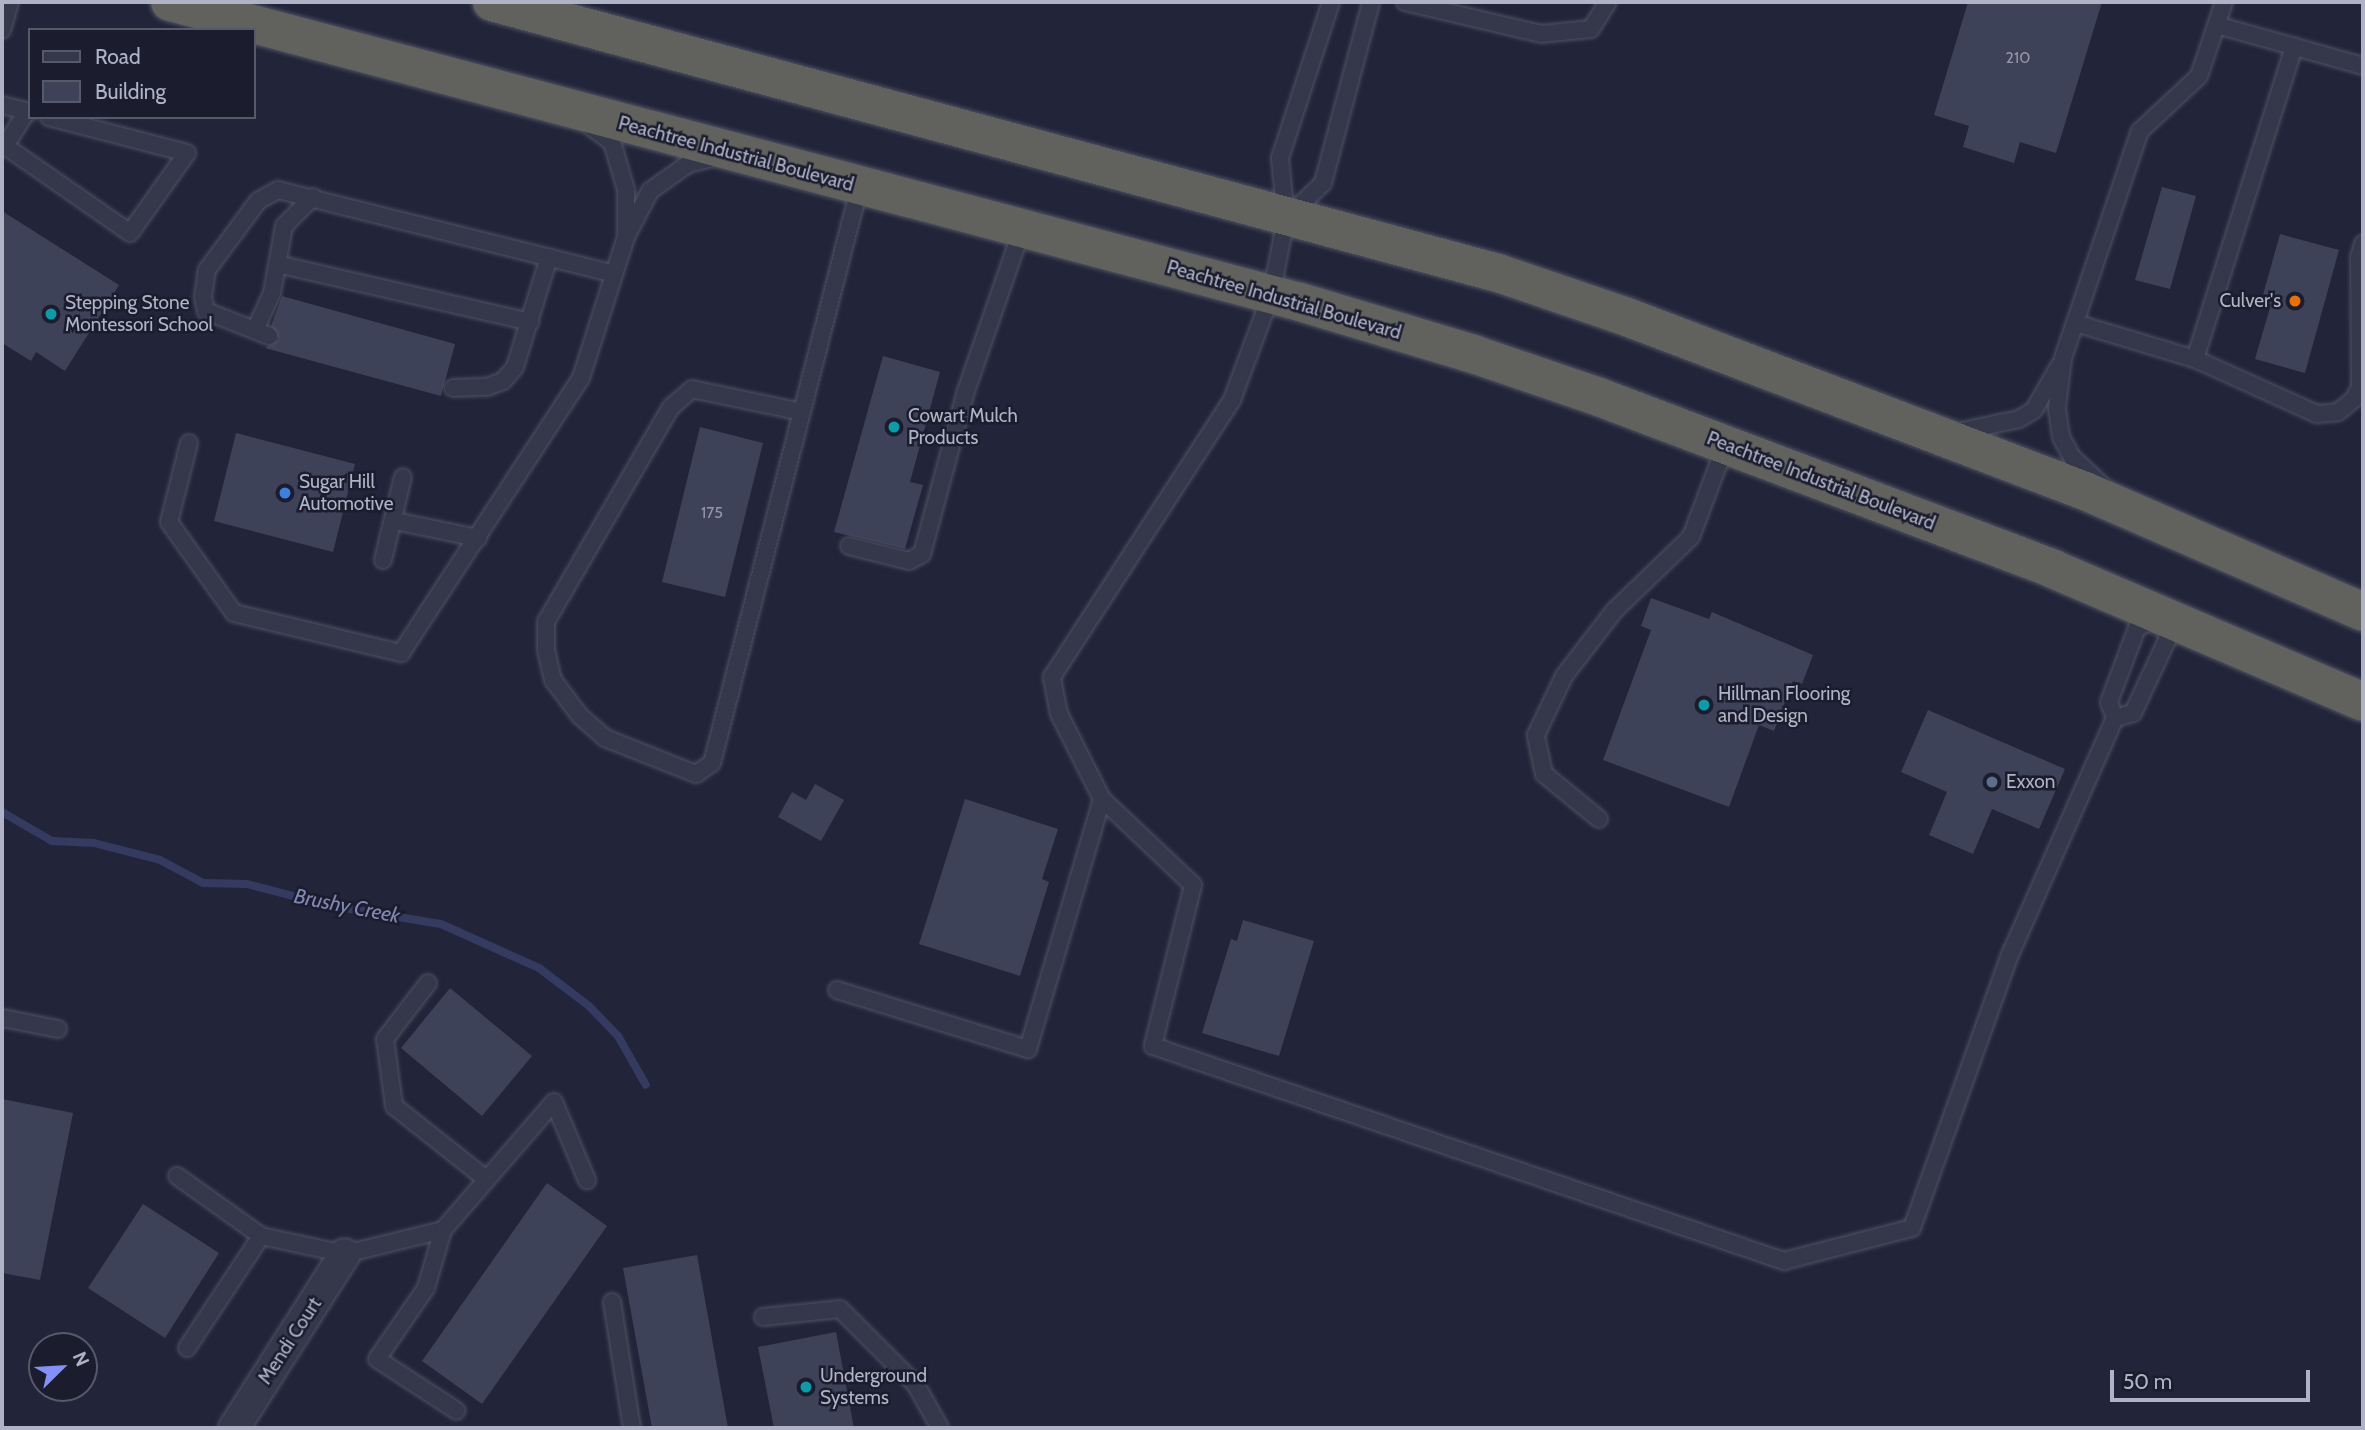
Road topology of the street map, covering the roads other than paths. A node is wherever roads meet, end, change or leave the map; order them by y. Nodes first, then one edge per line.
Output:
1 (10, 2) edge
2 (170, 2) edge
3 (492, 2) edge
4 (1331, 2) edge
5 (1371, 2) edge
6 (1405, 2) edge
7 (1608, 2) edge
8 (2224, 2) edge
9 (2217, 25) junction
10 (2, 30) edge
11 (2294, 46) junction
12 (2363, 66) edge
13 (2, 105) edge
14 (564, 108) junction
15 (28, 112) edge
16 (57, 119) edge
17 (732, 153) junction
18 (859, 186) junction
19 (313, 197) junction
20 (1286, 219) junction
21 (1022, 229) junction
22 (626, 237) junction
23 (2363, 244) edge
24 (549, 257) junction
25 (277, 264) junction
26 (614, 274) junction
27 (1272, 295) junction
28 (530, 322) junction
29 (2075, 323) junction
30 (2063, 358) junction
31 (2195, 359) junction
32 (453, 388) dead end
33 (802, 412) junction
34 (1937, 435) junction
35 (189, 443) dead end
36 (1726, 444) junction
37 (403, 477) dead end
38 (2131, 511) junction
39 (395, 521) junction
40 (478, 538) junction
41 (849, 546) dead end
42 (383, 560) dead end
43 (2363, 612) edge
44 (2161, 615) junction
45 (2363, 702) edge
46 (2115, 718) junction
47 (1102, 799) junction
48 (1599, 819) dead end
49 (428, 983) dead end
50 (837, 990) dead end
51 (2, 1018) edge
52 (58, 1029) dead end
53 (177, 1176) dead end
54 (486, 1179) junction
55 (587, 1180) dead end
56 (443, 1230) junction
57 (261, 1236) junction
58 (345, 1254) junction
59 (612, 1302) dead end
60 (763, 1317) dead end
61 (187, 1348) dead end
62 (457, 1411) dead end
63 (933, 1425) edge
64 (234, 1428) edge
65 (632, 1428) edge

1 - 10 lane
2 - 14 highway, Peachtree Industrial Boulevard
3 - 20 highway
4 - 20 lane
5 - 20 lane
6 - 7 lane
8 - 9 lane
9 - 11 lane
9 - 29 lane
11 - 12 lane
11 - 31 lane
13 - 15 lane
14 - 17 highway, Peachtree Industrial Boulevard
14 - 22 lane
15 - 16 lane
17 - 18 highway, Peachtree Industrial Boulevard
17 - 22 lane
18 - 21 highway, Peachtree Industrial Boulevard
18 - 33 lane
19 - 24 lane
19 - 25 lane
19 - 25 lane
20 - 27 lane
20 - 34 highway
21 - 27 highway, Peachtree Industrial Boulevard
21 - 41 lane
22 - 26 lane
23 - 31 lane
24 - 26 lane
24 - 28 lane
25 - 28 lane
26 - 40 lane
27 - 36 highway, Peachtree Industrial Boulevard
27 - 47 lane
28 - 32 lane
29 - 30 lane
29 - 31 lane
30 - 34 lane
30 - 38 lane
33 - 33 lane
34 - 38 highway
35 - 40 lane
36 - 44 highway, Peachtree Industrial Boulevard
36 - 48 lane
37 - 39 lane
38 - 43 highway
39 - 40 lane
39 - 42 lane
44 - 45 highway, Peachtree Industrial Boulevard
44 - 46 lane
44 - 46 lane
46 - 47 lane
47 - 50 lane
49 - 54 lane
51 - 52 lane
53 - 57 lane
54 - 55 lane
54 - 56 lane
56 - 58 lane
56 - 62 lane
57 - 58 lane
57 - 61 lane
58 - 64 street, Mendi Court
59 - 65 lane
60 - 63 lane

